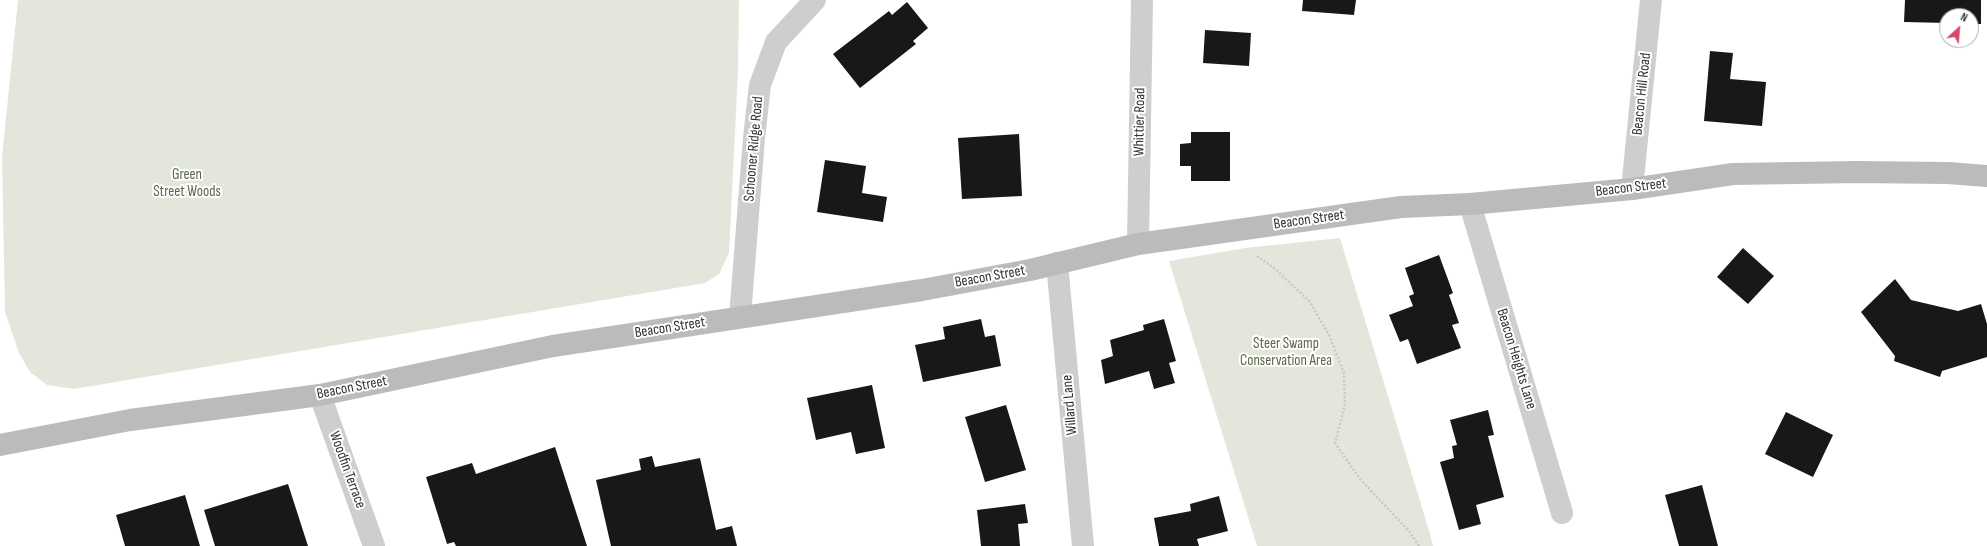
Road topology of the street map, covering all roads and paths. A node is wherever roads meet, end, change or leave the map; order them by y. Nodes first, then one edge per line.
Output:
1 (815, 0) edge
2 (1142, 0) edge
3 (1651, 0) edge
4 (1987, 176) edge
5 (1632, 188) junction
6 (1470, 204) junction
7 (1239, 230) junction
8 (1138, 244) junction
9 (1057, 263) junction
10 (740, 317) junction
11 (320, 395) junction
12 (0, 445) edge
13 (1562, 513) dead end
14 (374, 546) edge
15 (1083, 546) edge
16 (1419, 546) edge

1 - 10 street, Schooner Ridge Road
2 - 8 street, Whittier Road
3 - 5 street, Beacon Hill Road
4 - 5 street, Beacon Street
5 - 6 street, Beacon Street
6 - 7 street, Beacon Street
6 - 13 street, Beacon Heights Lane
7 - 8 street, Beacon Street
7 - 16 path
8 - 9 street, Beacon Street
9 - 10 street, Beacon Street
9 - 15 street, Willard Lane
10 - 11 street, Beacon Street
11 - 12 street, Beacon Street
11 - 14 street, Woodfin Terrace

